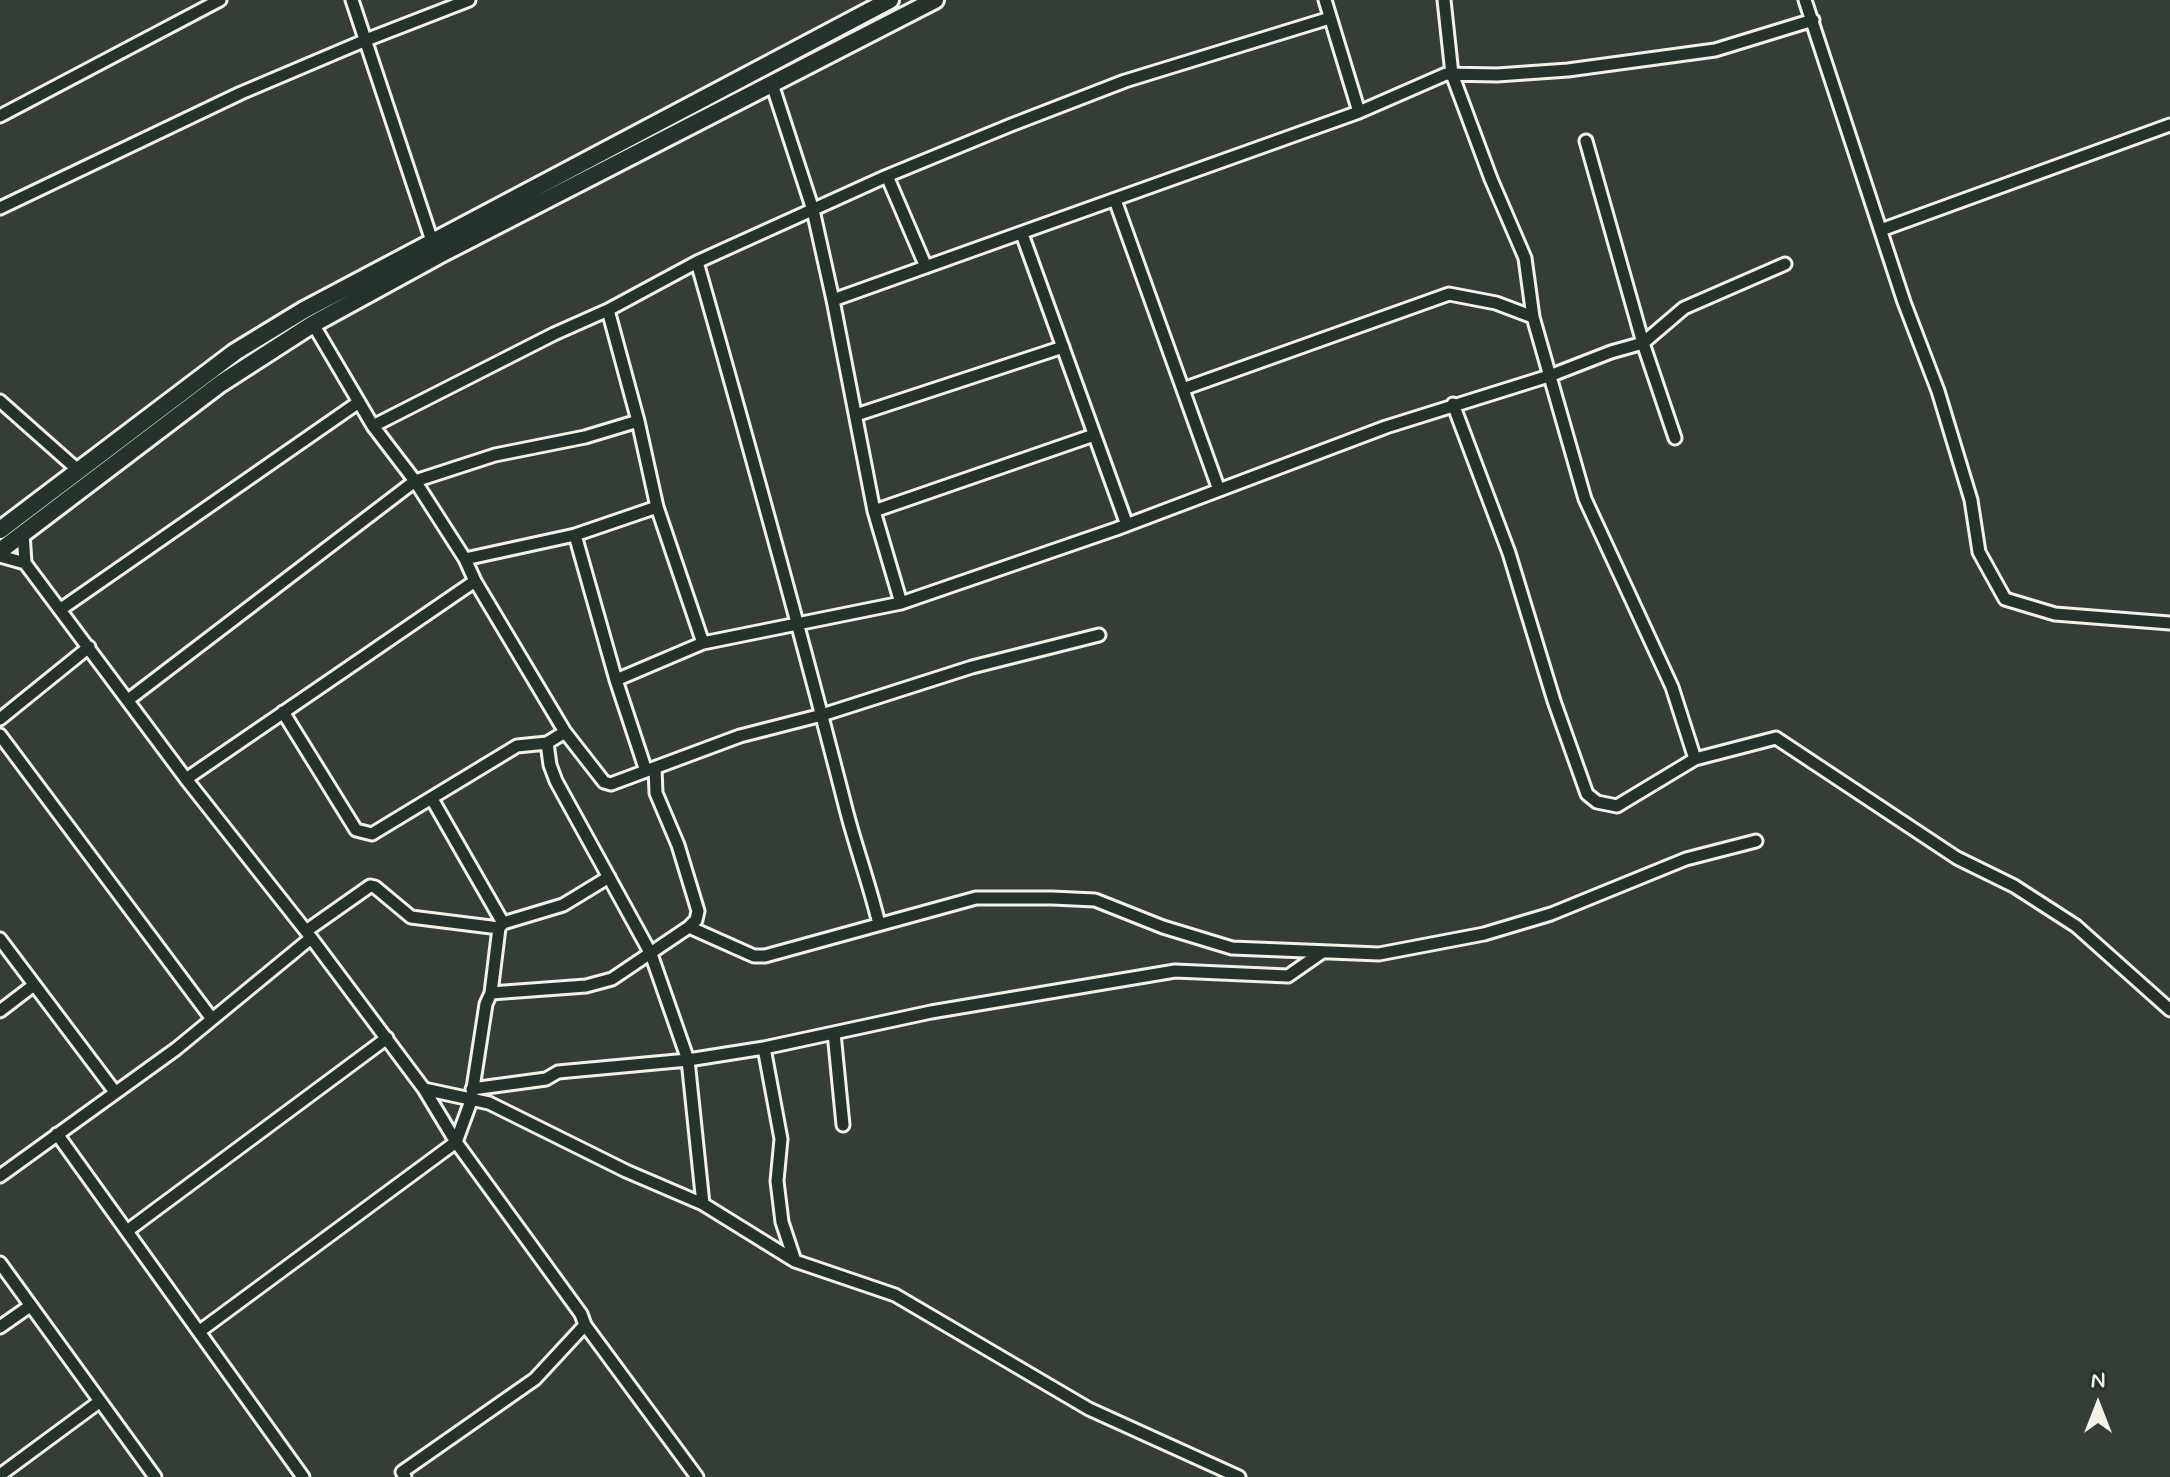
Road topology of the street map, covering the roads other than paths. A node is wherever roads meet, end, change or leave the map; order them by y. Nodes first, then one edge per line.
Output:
1 (220, 0) edge
2 (352, 0) edge
3 (469, 0) edge
4 (890, 0) edge
5 (935, 0) edge
6 (1325, 0) edge
7 (1444, 0) edge
8 (1805, 0) edge
9 (1330, 18) junction
10 (1813, 20) junction
11 (366, 40) junction
12 (1452, 74) junction
13 (772, 84) junction
14 (1359, 112) junction
15 (0, 116) edge
16 (2170, 125) edge
17 (1586, 141) dead end
18 (887, 176) junction
19 (1115, 200) junction
20 (0, 208) edge
21 (813, 210) junction
22 (1881, 230) junction
23 (1022, 234) junction
24 (432, 241) junction
25 (415, 260) junction
26 (697, 262) junction
27 (1785, 264) dead end
28 (926, 267) junction
29 (833, 300) junction
30 (608, 310) junction
31 (1533, 317) junction
32 (313, 324) junction
33 (1643, 343) junction
34 (1063, 347) junction
35 (1552, 375) junction
36 (1183, 389) junction
37 (0, 401) edge
38 (359, 402) junction
39 (1453, 404) junction
40 (856, 415) junction
41 (638, 421) junction
42 (373, 426) junction
43 (1094, 435) junction
44 (1675, 438) dead end
45 (79, 471) junction
46 (415, 481) junction
47 (1219, 490) junction
48 (657, 507) junction
49 (874, 511) junction
50 (1127, 525) junction
51 (0, 530) edge
52 (23, 533) junction
53 (575, 535) junction
54 (0, 553) edge
55 (465, 559) junction
56 (25, 563) junction
57 (475, 581) junction
58 (901, 603) junction
59 (61, 609) junction
60 (799, 623) junction
61 (2170, 623) edge
62 (1099, 635) dead end
63 (703, 643) junction
64 (89, 647) junction
65 (616, 680) junction
66 (128, 700) junction
67 (283, 712) junction
68 (822, 715) junction
69 (0, 719) edge
70 (565, 732) junction
71 (0, 735) edge
72 (547, 743) junction
73 (1695, 759) junction
74 (651, 770) junction
75 (631, 777) junction
76 (186, 779) junction
77 (656, 793) junction
78 (432, 799) junction
79 (1756, 841) dead end
80 (609, 877) junction
81 (879, 924) junction
82 (501, 926) junction
83 (689, 927) junction
84 (308, 934) junction
85 (0, 939) edge
86 (1322, 952) junction
87 (651, 954) junction
88 (34, 985) junction
89 (491, 993) junction
90 (2170, 1010) edge
91 (0, 1011) edge
92 (212, 1019) junction
93 (834, 1033) junction
94 (387, 1038) junction
95 (764, 1048) junction
96 (688, 1060) junction
97 (424, 1089) junction
98 (115, 1092) junction
99 (472, 1095) junction
100 (843, 1125) dead end
101 (57, 1134) junction
102 (456, 1142) junction
103 (0, 1176) edge
104 (703, 1204) junction
105 (127, 1231) junction
106 (795, 1261) junction
107 (0, 1263) edge
108 (30, 1306) junction
109 (585, 1325) junction
110 (0, 1327) edge
111 (200, 1331) junction
112 (99, 1402) junction
113 (0, 1475) edge
114 (401, 1475) edge
115 (155, 1477) edge
116 (303, 1477) edge
117 (697, 1477) edge
118 (1239, 1477) edge

1 - 15 street
2 - 11 street
3 - 11 street
4 - 24 main road
5 - 13 main road
6 - 9 street
7 - 12 street
8 - 10 street
9 - 14 street
9 - 18 street
10 - 12 street
10 - 22 street
11 - 20 street
11 - 24 street
12 - 14 street
12 - 31 street
13 - 21 street
13 - 25 main road
14 - 19 street
16 - 22 street
17 - 33 street
18 - 21 street
18 - 28 street
19 - 23 street
19 - 36 street
21 - 26 street
21 - 29 street
22 - 61 street
23 - 28 street
23 - 34 street
24 - 25 main road
25 - 32 main road
25 - 45 main road
26 - 30 street
26 - 60 street
27 - 33 street
28 - 29 street
29 - 40 street
30 - 41 street
30 - 42 street
31 - 35 street
31 - 36 street
32 - 38 street
32 - 52 main road
33 - 35 street
33 - 44 street
34 - 40 street
34 - 43 street
35 - 39 street
35 - 73 street
36 - 47 street
37 - 45 street
38 - 42 street
38 - 59 street
39 - 47 street
39 - 73 street
40 - 49 street
41 - 46 street
41 - 48 street
42 - 46 street
43 - 49 street
43 - 50 street
45 - 51 main road
46 - 55 street
46 - 66 street
47 - 50 street
48 - 53 street
48 - 63 street
49 - 58 street
50 - 58 street
52 - 54 main road
52 - 56 street
53 - 55 street
53 - 65 street
54 - 56 street
55 - 57 street
56 - 59 street
57 - 67 street
57 - 70 street
58 - 60 street
59 - 64 street
60 - 63 street
60 - 68 street
62 - 68 street
63 - 65 street
64 - 66 street
64 - 69 street
65 - 74 street
66 - 76 street
67 - 76 street
67 - 78 street
68 - 74 street
68 - 81 street
70 - 72 street
70 - 75 street
71 - 92 street
72 - 78 street
72 - 80 street
73 - 90 street
74 - 75 street
74 - 77 street
75 - 77 street
76 - 84 street
77 - 83 street
78 - 82 street
79 - 86 street
80 - 82 street
80 - 87 street
81 - 83 street
81 - 86 street
82 - 84 street
82 - 89 street
83 - 87 street
84 - 92 street
84 - 94 street
85 - 88 street
86 - 93 street
87 - 89 street
87 - 96 street
88 - 91 street
88 - 98 street
89 - 99 street
92 - 98 street
93 - 95 street
93 - 100 street
94 - 97 street
94 - 105 street
95 - 96 street
95 - 106 street
96 - 99 street
96 - 104 street
97 - 99 street
97 - 102 street
98 - 101 street
99 - 102 street
99 - 104 street
101 - 103 street
101 - 105 street
102 - 109 street
102 - 111 street
104 - 106 street
105 - 111 street
106 - 118 street
107 - 108 street
108 - 110 street
108 - 112 street
109 - 114 street
109 - 117 street
111 - 116 street
112 - 113 street
112 - 115 street

